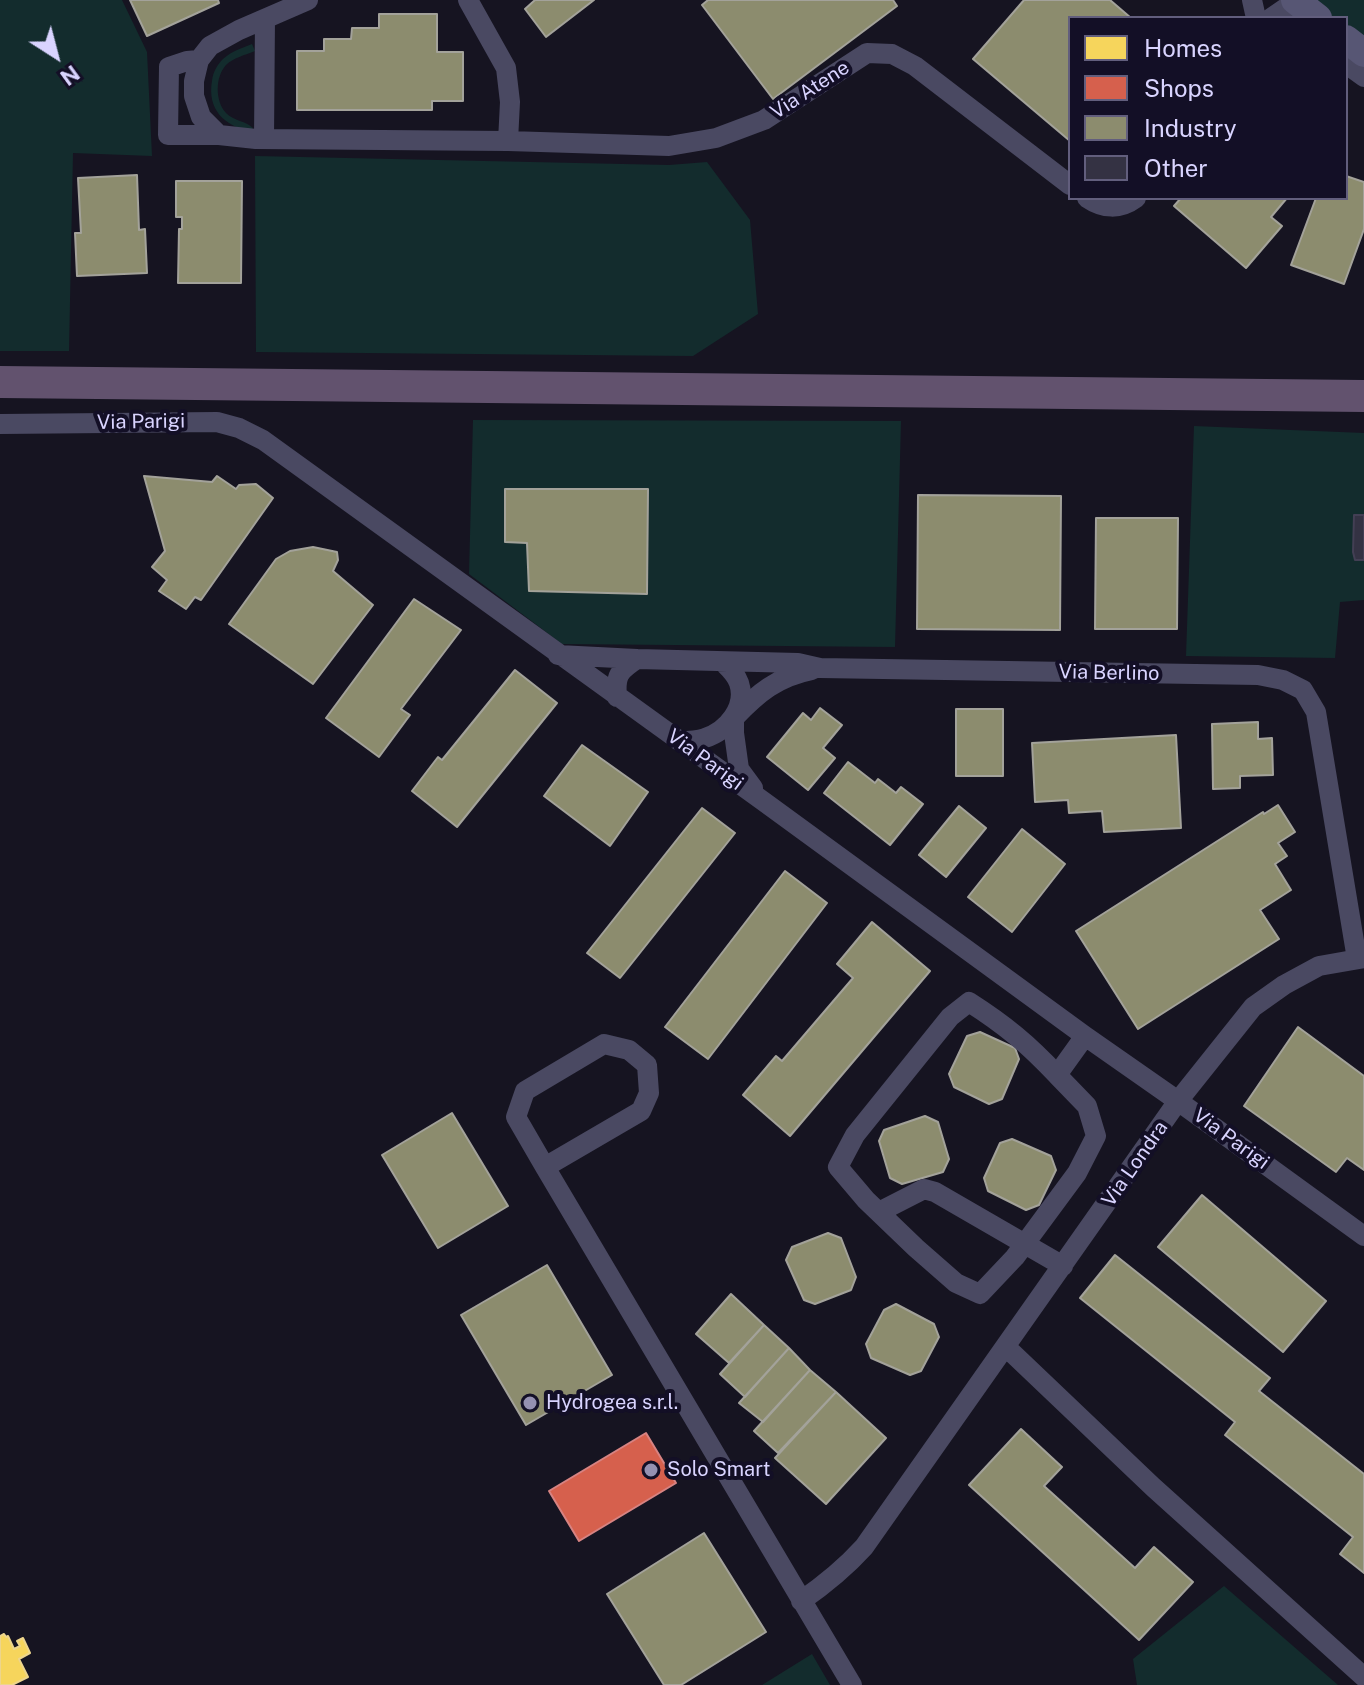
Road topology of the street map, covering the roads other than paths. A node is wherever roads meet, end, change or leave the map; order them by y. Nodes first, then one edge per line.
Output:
1 (308, 0) edge
2 (468, 0) edge
3 (1304, 7) edge
4 (1274, 16) edge
5 (265, 19) junction
6 (1348, 41) edge
7 (1364, 53) edge
8 (199, 60) junction
9 (219, 135) junction
10 (264, 139) junction
11 (508, 141) junction
12 (1068, 183) edge
13 (1090, 200) edge
14 (1132, 200) edge
15 (0, 382) edge
16 (1364, 396) edge
17 (0, 424) edge
18 (558, 655) junction
19 (637, 659) junction
20 (723, 662) junction
21 (820, 668) junction
22 (617, 697) junction
23 (734, 718) junction
24 (679, 741) junction
25 (763, 801) junction
26 (1361, 959) edge
27 (1085, 1036) junction
28 (1057, 1075) junction
29 (1178, 1101) junction
30 (545, 1167) junction
31 (879, 1212) junction
32 (1364, 1236) edge
33 (1026, 1243) junction
34 (1063, 1266) junction
35 (1006, 1347) junction
36 (801, 1601) junction
37 (1364, 1677) edge
38 (852, 1685) edge

1 - 5 street, Via Atene
2 - 11 street
3 - 4 street
5 - 8 street, Via Atene
5 - 10 street
6 - 7 main road
8 - 9 street
8 - 9 street, Via Atene
9 - 10 street, Via Atene
10 - 11 street, Via Atene
11 - 12 street, Via Atene
13 - 14 street
15 - 16 highway
17 - 18 street, Via Parigi
18 - 19 street, Via Berlino
18 - 22 street, Via Parigi
19 - 20 street, Via Berlino
19 - 22 street
20 - 21 street, Via Berlino
20 - 23 street
21 - 23 street
21 - 26 street, Via Berlino
22 - 24 street, Via Parigi
23 - 24 street
23 - 25 street
24 - 25 street, Via Parigi
25 - 27 street, Via Parigi
26 - 29 street, Via Londra
27 - 28 street
27 - 29 street, Via Parigi
28 - 31 street
28 - 33 street
29 - 32 street, Via Parigi
29 - 34 street, Via Londra
30 - 30 street
30 - 36 street
31 - 33 street
31 - 33 street
33 - 34 street
34 - 35 street, Via Londra
35 - 36 street, Via Londra
35 - 37 street
36 - 38 street

